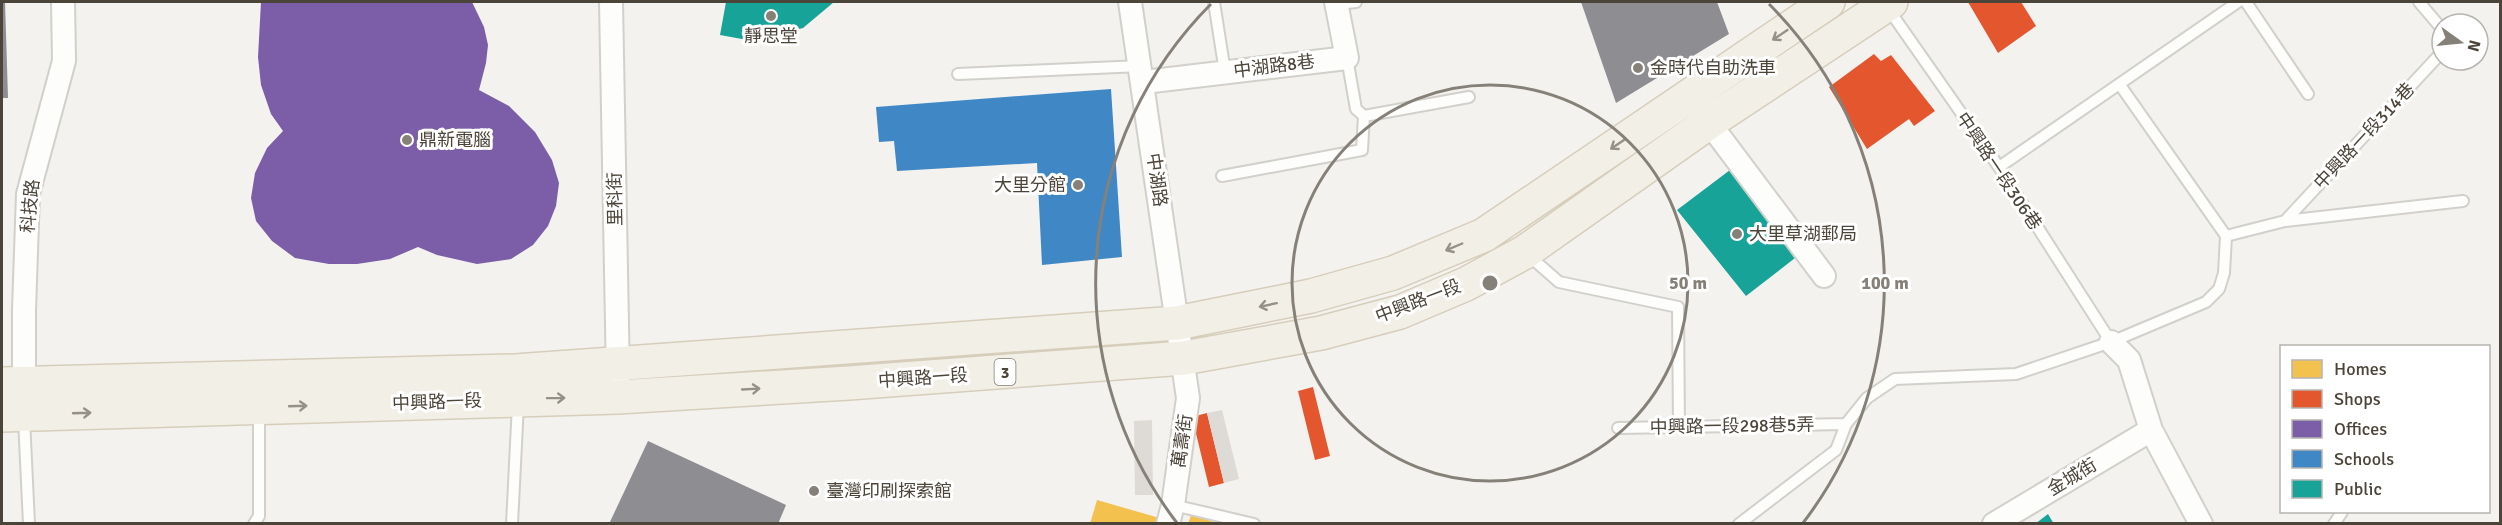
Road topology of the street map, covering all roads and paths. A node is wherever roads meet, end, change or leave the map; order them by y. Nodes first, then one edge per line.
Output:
1 (63, 2) edge
2 (611, 2) edge
3 (1130, 2) edge
4 (1214, 2) edge
5 (1343, 2) edge
6 (1828, 2) edge
7 (2238, 2) edge
8 (2246, 2) edge
9 (2419, 2) edge
10 (1887, 3) edge
11 (2430, 15) edge
12 (1347, 58) junction
13 (2430, 65) edge
14 (1224, 72) junction
15 (958, 74) dead end
16 (1142, 74) junction
17 (2120, 85) junction
18 (2308, 94) dead end
19 (1692, 95) junction
20 (1468, 97) dead end
21 (1364, 116) junction
22 (1708, 123) junction
23 (1998, 167) junction
24 (1222, 176) dead end
25 (2463, 201) dead end
26 (2285, 220) junction
27 (2226, 236) junction
28 (1525, 252) junction
29 (1824, 276) dead end
30 (1177, 323) junction
31 (2111, 342) junction
32 (1184, 358) junction
33 (617, 362) junction
34 (517, 385) junction
35 (618, 397) junction
36 (13, 399) edge
37 (259, 408) junction
38 (1846, 424) junction
39 (1679, 426) junction
40 (1618, 428) dead end
41 (2151, 430) junction
42 (1171, 514) edge
43 (29, 524) edge
44 (254, 524) edge
45 (512, 524) edge
46 (1254, 524) edge
47 (1739, 524) edge
48 (1994, 524) edge
49 (2201, 524) edge

1 - 36 street, 科技路
2 - 33 street, 里科街
3 - 16 street, 中湖路
4 - 14 lane
5 - 12 street
6 -> 19 main road, 中興路一段 / 3
7 - 17 lane
8 - 18 lane
9 - 11 lane
10 - 22 main road, 中興路一段 / 3
10 - 23 lane, 中興路一段306巷
12 - 14 street, 中湖路8巷
12 - 21 lane
13 - 26 lane, 中興路一段314巷
14 - 16 street, 中湖路8巷
15 - 16 lane
16 - 30 street, 中湖路
17 - 23 lane
17 - 27 lane
19 - 22 street
19 -> 30 main road, 中興路一段 / 3
20 - 21 lane
21 - 24 lane
22 - 28 main road, 中興路一段 / 3
22 - 29 street
23 - 31 lane, 中興路一段306巷
25 - 26 lane, 中興路一段314巷
26 - 27 lane, 中興路一段314巷
27 - 31 lane
28 - 32 main road, 中興路一段 / 3
28 - 39 lane
30 - 32 street, 中湖路
30 - 33 main road, 中興路一段 / 3
31 - 38 lane
31 - 41 street
35 -> 32 main road, 中興路一段 / 3
32 - 42 street, 萬壽街
33 - 34 main road, 中興路一段 / 3
33 - 35 street, 里科街
34 -> 35 main road, 中興路一段 / 3
34 - 36 main road, 中興路一段 / 3
37 -> 34 main road, 中興路一段 / 3
34 - 45 lane
36 -> 37 main road, 中興路一段 / 3
36 - 43 lane
37 - 44 lane
38 - 39 lane, 中興路一段298巷5弄
38 - 47 lane
39 - 40 lane, 中興路一段298巷5弄
41 - 48 street, 金城街
41 - 49 street
42 - 46 lane

